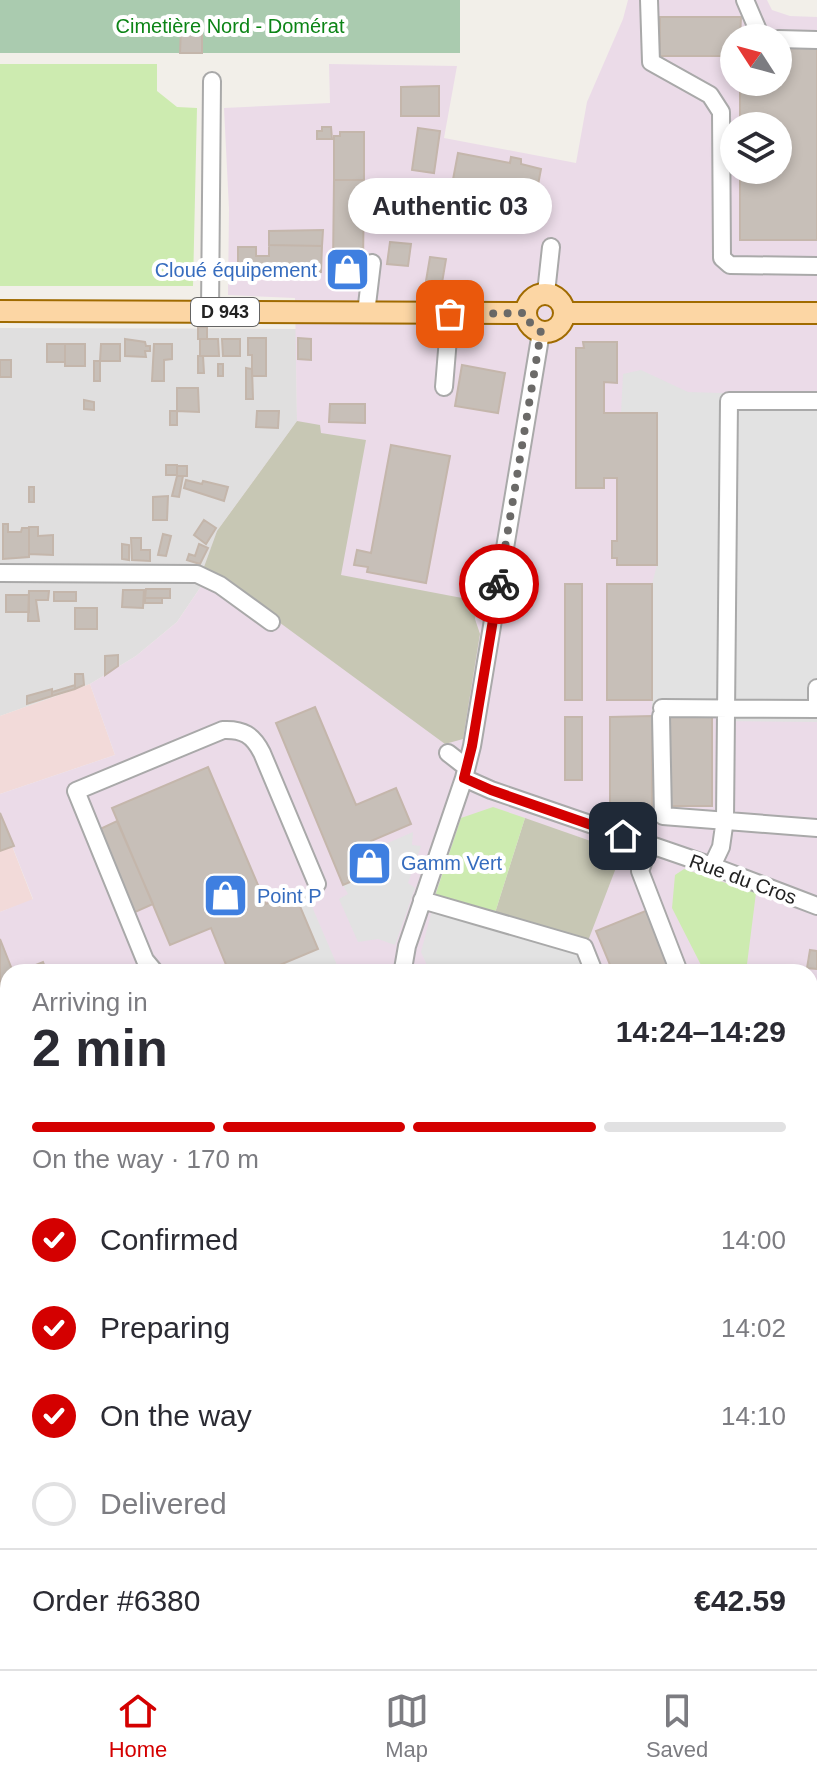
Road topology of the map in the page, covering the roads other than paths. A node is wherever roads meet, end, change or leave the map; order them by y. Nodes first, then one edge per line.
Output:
1 (649, 0) edge
2 (745, 0) edge
3 (755, 24) edge
4 (792, 39) edge
5 (817, 40) edge
6 (212, 81) dead end
7 (551, 247) dead end
8 (372, 263) dead end
9 (817, 266) edge
10 (546, 293) junction
11 (0, 311) edge
12 (210, 312) junction
13 (366, 313) junction
14 (526, 313) junction
15 (565, 313) junction
16 (817, 313) edge
17 (450, 314) junction
18 (541, 332) junction
19 (444, 387) dead end
20 (817, 401) edge
21 (0, 573) edge
22 (271, 622) dead end
23 (817, 688) edge
24 (726, 709) junction
25 (448, 753) dead end
26 (465, 772) junction
27 (725, 819) junction
28 (817, 828) edge
29 (650, 845) junction
30 (712, 866) junction
31 (317, 884) dead end
32 (422, 900) junction
33 (817, 906) edge
34 (148, 964) edge
35 (403, 964) edge
36 (591, 964) edge
37 (676, 964) edge

1 - 9 street
2 - 3 street
4 - 5 street
6 - 12 street
7 - 10 street
8 - 13 street
10 - 14 main road
10 - 15 main road
11 - 12 main road, D 943
12 - 13 main road, D 943
13 - 17 main road, D 943
14 - 17 main road, D 943
14 - 18 main road
15 - 16 main road
15 - 18 main road
17 - 19 street
18 - 26 street
20 - 24 street
21 - 22 street
23 - 24 street
24 - 27 street
24 - 27 street
25 - 26 street, Rue du Cros
26 - 29 street, Rue du Cros
26 - 32 street
27 - 28 street
27 - 30 street
29 - 30 street, Rue du Cros
29 - 37 street
30 - 33 street, Rue du Cros
31 - 34 street
32 - 35 street
32 - 36 street

